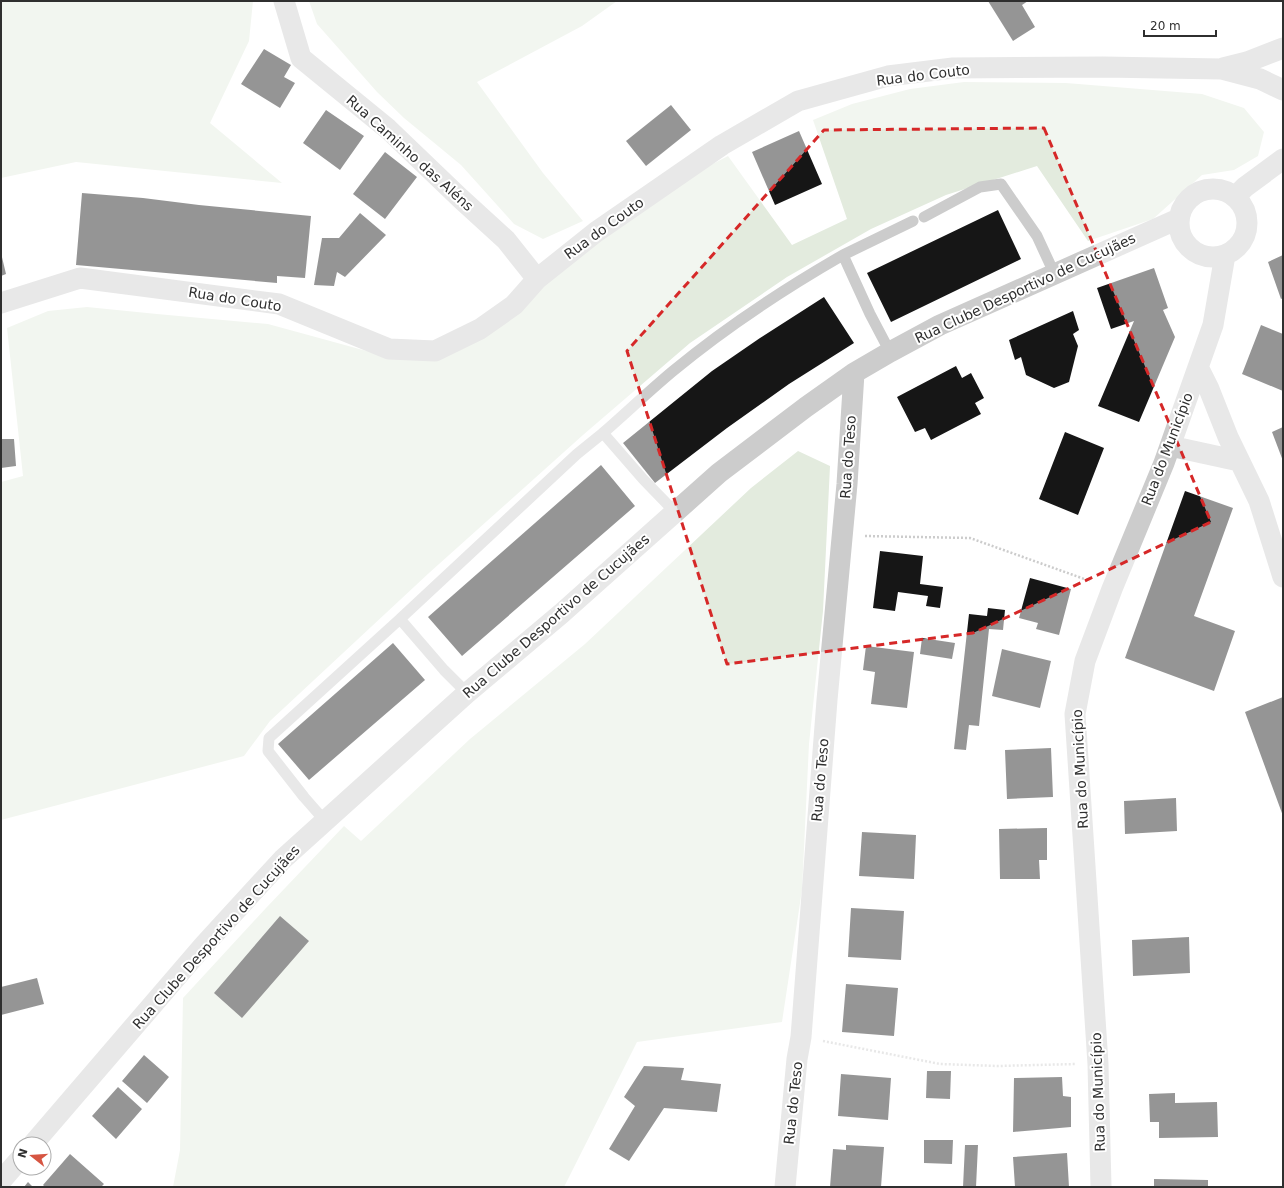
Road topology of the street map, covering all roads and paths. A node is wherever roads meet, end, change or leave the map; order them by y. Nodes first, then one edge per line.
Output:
1 (284, 1) edge
2 (1283, 48) edge
3 (1222, 69) junction
4 (1283, 90) edge
5 (1283, 159) edge
6 (1235, 197) junction
7 (924, 217) dead end
8 (1178, 219) junction
9 (913, 221) dead end
10 (843, 255) junction
11 (1225, 255) junction
12 (1055, 275) junction
13 (537, 279) junction
14 (1, 303) edge
15 (890, 352) junction
16 (1198, 367) junction
17 (854, 373) junction
18 (603, 433) junction
19 (1170, 446) junction
20 (1239, 461) junction
21 (675, 512) junction
22 (1274, 519) edge
23 (842, 535) junction
24 (1283, 577) edge
25 (1112, 589) junction
26 (400, 619) junction
27 (467, 693) junction
28 (325, 821) junction
29 (801, 1037) junction
30 (1098, 1064) junction
31 (39, 1136) edge
32 (12, 1167) edge
33 (1, 1180) edge
34 (785, 1187) edge
35 (1101, 1187) edge

1 - 13 street, Rua Caminho das Aléns
2 - 3 street, Rua do Couto
3 - 4 street, Rua do Couto
3 - 13 street, Rua do Couto
5 - 6 street
6 - 8 street
6 - 11 street
7 - 12 lane
8 - 11 street
8 - 12 street, Rua Clube Desportivo de Cucujães
9 - 10 lane
10 - 15 lane
10 - 18 lane
11 - 16 street, Rua do Município
12 - 15 street, Rua Clube Desportivo de Cucujães
13 - 14 street, Rua do Couto
15 - 17 street, Rua Clube Desportivo de Cucujães
16 - 19 street, Rua do Município
16 - 20 street
17 - 21 street, Rua Clube Desportivo de Cucujães
17 - 23 street, Rua do Teso
18 - 21 lane
18 - 26 lane
19 - 20 street
19 - 25 street, Rua do Município
20 - 22 street
21 - 27 street, Rua Clube Desportivo de Cucujães
22 - 24 street
23 - 25 path
23 - 29 street, Rua do Teso
25 - 30 street, Rua do Município
26 - 27 lane
26 - 28 lane
27 - 28 street, Rua Clube Desportivo de Cucujães
28 - 31 street, Rua Clube Desportivo de Cucujães
29 - 30 path
29 - 34 street, Rua do Teso
30 - 35 street, Rua do Município
32 - 33 street

